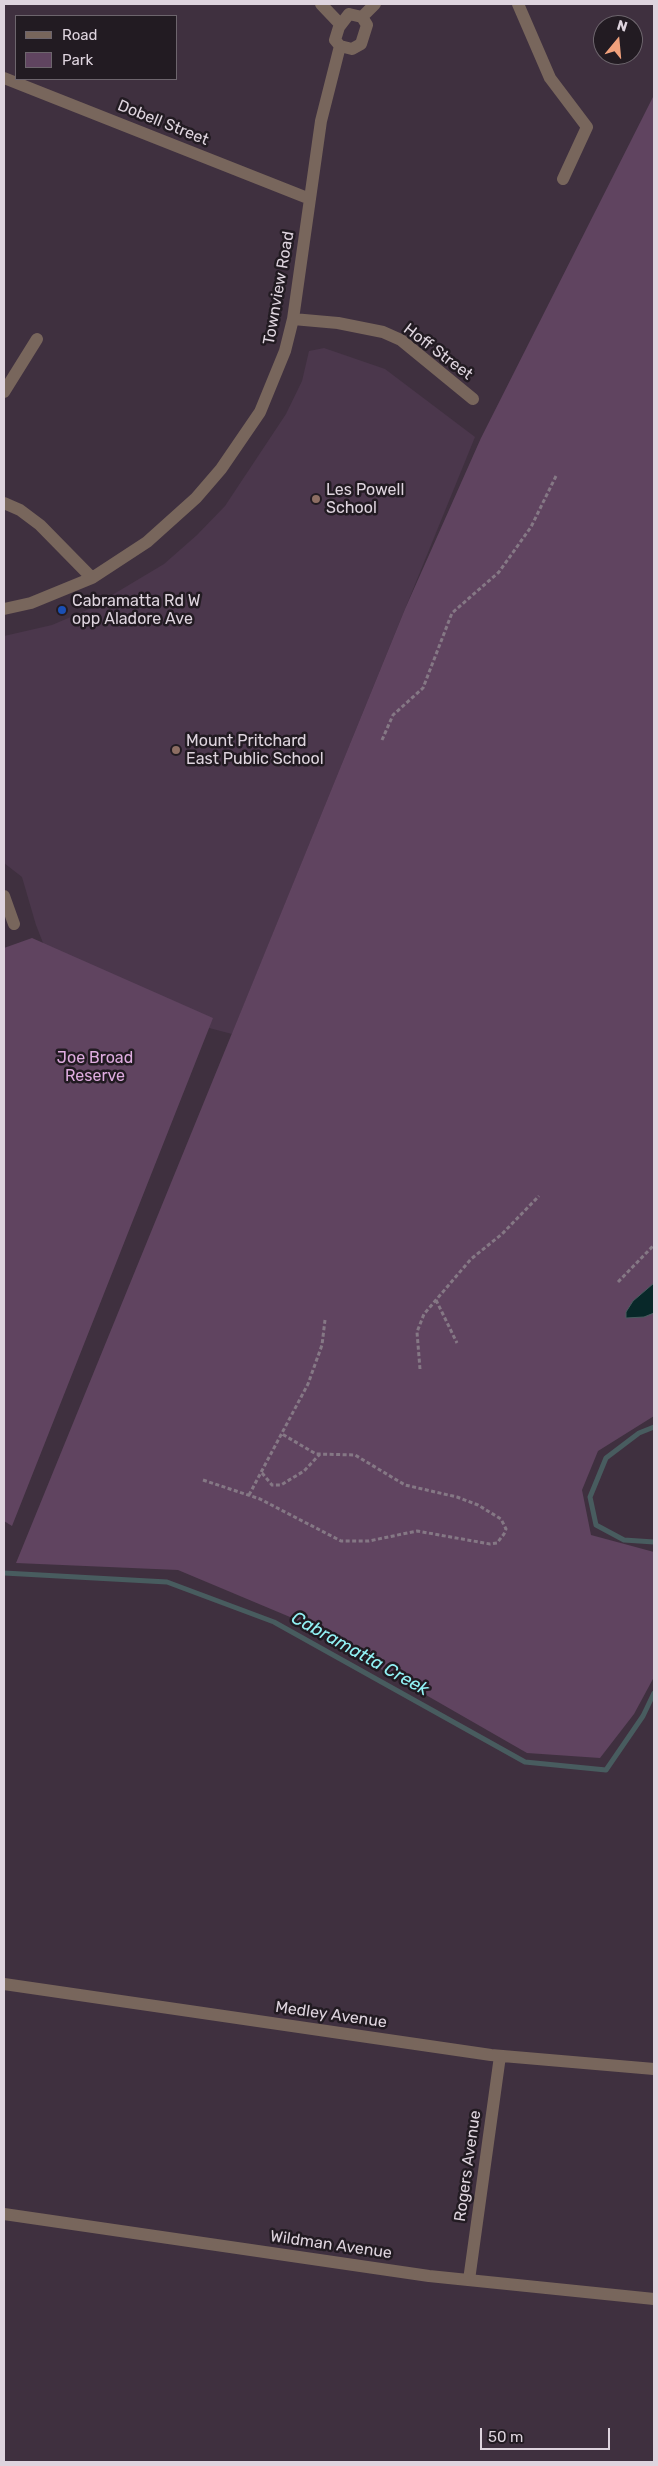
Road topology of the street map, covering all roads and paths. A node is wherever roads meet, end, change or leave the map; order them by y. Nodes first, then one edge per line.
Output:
1 (321, 4) edge
2 (375, 4) edge
3 (518, 4) edge
4 (362, 17) junction
5 (340, 24) junction
6 (340, 46) junction
7 (4, 78) edge
8 (563, 179) dead end
9 (310, 199) junction
10 (293, 319) junction
11 (37, 339) dead end
12 (4, 392) edge
13 (473, 400) dead end
14 (556, 476) dead end
15 (4, 503) edge
16 (92, 578) junction
17 (4, 609) edge
18 (382, 740) dead end
19 (4, 896) edge
20 (14, 924) dead end
21 (538, 1196) dead end
22 (654, 1245) edge
23 (618, 1282) dead end
24 (436, 1300) junction
25 (325, 1320) dead end
26 (457, 1343) dead end
27 (420, 1369) dead end
28 (282, 1434) junction
29 (320, 1454) junction
30 (262, 1473) junction
31 (203, 1480) dead end
32 (249, 1495) junction
33 (4, 1984) edge
34 (500, 2056) junction
35 (654, 2069) edge
36 (4, 2214) edge
37 (469, 2280) junction
38 (654, 2299) edge

1 - 5 street
2 - 4 street
3 - 8 street
4 - 5 street
4 - 6 street
5 - 6 street
6 - 9 street, Townview Road
7 - 9 street, Dobell Street
9 - 10 street, Townview Road
10 - 13 street, Hoff Street
10 - 16 street, Townview Road
11 - 12 street
14 - 18 path
15 - 16 street
16 - 17 street, Townview Road
19 - 20 street
21 - 24 path
22 - 23 path
24 - 26 path
24 - 27 path
25 - 28 path
28 - 29 path
28 - 30 path
29 - 30 path
29 - 32 path
30 - 32 path
31 - 32 path
33 - 34 street, Medley Avenue
34 - 35 street, Medley Avenue
34 - 37 street, Rogers Avenue
36 - 37 street, Wildman Avenue
37 - 38 street, Wildman Avenue

